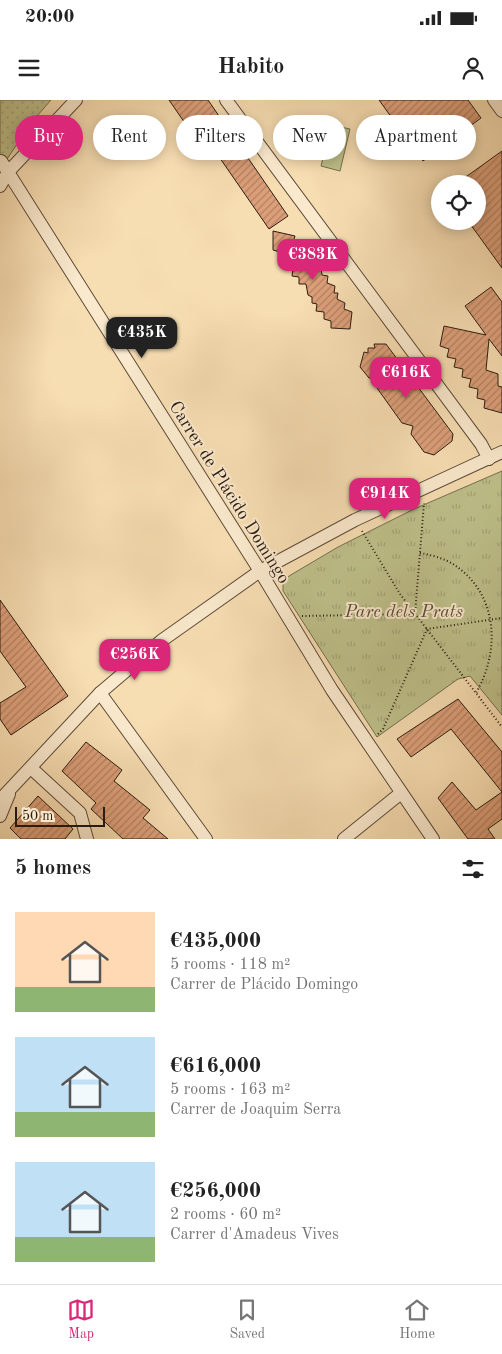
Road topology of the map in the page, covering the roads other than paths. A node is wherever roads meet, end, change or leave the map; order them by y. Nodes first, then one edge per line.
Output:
1 (76, 100) edge
2 (226, 100) edge
3 (494, 100) edge
4 (502, 111) edge
5 (4, 166) edge
6 (0, 186) edge
7 (502, 452) edge
8 (489, 459) junction
9 (260, 571) junction
10 (100, 693) junction
11 (31, 768) junction
12 (401, 792) junction
13 (5, 796) edge
14 (0, 816) edge
15 (87, 839) edge
16 (206, 839) edge
17 (344, 839) edge
18 (433, 839) edge

1 - 5 street
2 - 8 street
3 - 4 street
5 - 6 street
5 - 9 street, Carrer de Plácido Domingo
7 - 8 street
8 - 9 street
9 - 10 street
9 - 12 street, Carrer de Plácido Domingo
10 - 11 street
10 - 16 street
11 - 13 street
11 - 15 street
12 - 17 street
12 - 18 street, Carrer de Plácido Domingo
13 - 14 street

